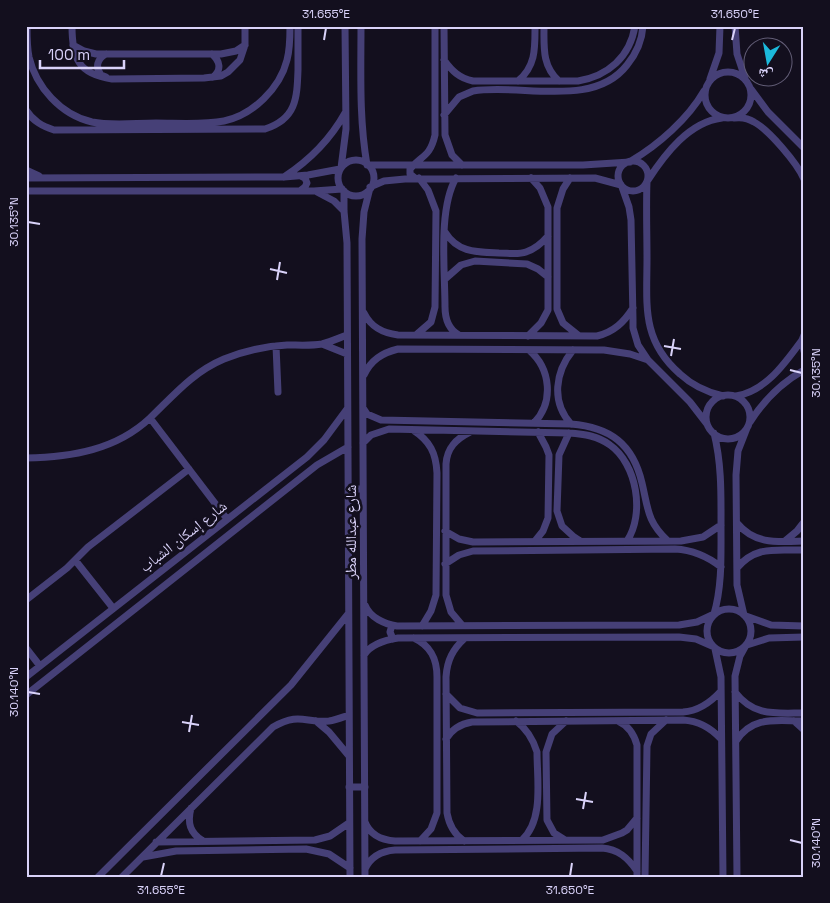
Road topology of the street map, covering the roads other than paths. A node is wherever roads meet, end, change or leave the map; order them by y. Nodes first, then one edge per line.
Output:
1 (27, 26) edge
2 (72, 26) edge
3 (245, 26) edge
4 (290, 26) edge
5 (298, 26) edge
6 (345, 26) edge
7 (361, 26) edge
8 (535, 26) edge
9 (544, 26) edge
10 (635, 26) edge
11 (643, 26) edge
12 (720, 26) edge
13 (735, 26) edge
14 (444, 28) edge
15 (435, 29) edge
16 (720, 39) junction
17 (735, 39) junction
18 (72, 44) junction
19 (245, 45) junction
20 (535, 47) junction
21 (544, 47) junction
22 (107, 54) junction
23 (212, 54) junction
24 (444, 60) junction
25 (611, 68) junction
26 (742, 71) edge
27 (617, 75) junction
28 (742, 77) edge
29 (213, 78) junction
30 (112, 79) junction
31 (518, 81) junction
32 (559, 81) junction
33 (480, 82) junction
34 (707, 85) junction
35 (749, 88) edge
36 (751, 88) edge
37 (480, 90) junction
38 (26, 110) edge
39 (444, 114) junction
40 (346, 116) junction
41 (728, 118) junction
42 (360, 119) junction
43 (777, 121) junction
44 (158, 126) junction
45 (671, 130) junction
46 (767, 132) junction
47 (435, 135) junction
48 (445, 135) junction
49 (680, 140) junction
50 (804, 148) edge
51 (630, 162) junction
52 (368, 165) junction
53 (414, 165) junction
54 (462, 165) junction
55 (582, 165) junction
56 (341, 168) junction
57 (26, 170) edge
58 (301, 176) junction
59 (284, 177) junction
60 (26, 178) edge
61 (41, 178) junction
62 (113, 178) junction
63 (417, 178) junction
64 (456, 178) junction
65 (530, 178) junction
66 (570, 178) junction
67 (583, 178) junction
68 (804, 179) edge
69 (647, 181) junction
70 (621, 186) junction
71 (370, 188) junction
72 (301, 190) junction
73 (343, 190) junction
74 (26, 191) edge
75 (314, 191) junction
76 (113, 192) junction
77 (548, 207) junction
78 (557, 208) junction
79 (344, 211) junction
80 (436, 211) junction
81 (445, 211) junction
82 (647, 227) junction
83 (632, 228) junction
84 (445, 232) junction
85 (548, 236) junction
86 (362, 239) junction
87 (347, 240) junction
88 (474, 252) junction
89 (521, 254) junction
90 (475, 261) junction
91 (520, 263) junction
92 (548, 277) junction
93 (647, 277) junction
94 (633, 278) junction
95 (445, 279) junction
96 (633, 308) junction
97 (557, 309) junction
98 (548, 310) junction
99 (363, 311) junction
100 (435, 311) junction
101 (445, 311) junction
102 (347, 335) junction
103 (398, 335) junction
104 (415, 335) junction
105 (459, 335) junction
106 (803, 335) edge
107 (496, 336) junction
108 (528, 336) junction
109 (579, 336) junction
110 (605, 342) junction
111 (322, 344) junction
112 (276, 346) junction
113 (398, 349) junction
114 (496, 349) junction
115 (529, 350) junction
116 (573, 350) junction
117 (804, 351) edge
118 (347, 354) junction
119 (648, 360) junction
120 (804, 370) edge
121 (773, 375) junction
122 (363, 376) junction
123 (682, 376) junction
124 (674, 385) junction
125 (782, 385) junction
126 (548, 388) junction
127 (557, 388) junction
128 (278, 392) dead end
129 (724, 396) junction
130 (735, 396) junction
131 (363, 408) junction
132 (347, 409) junction
133 (150, 418) junction
134 (389, 420) junction
135 (518, 423) junction
136 (534, 423) junction
137 (571, 424) junction
138 (707, 424) junction
139 (749, 425) junction
140 (596, 428) junction
141 (389, 429) junction
142 (413, 430) junction
143 (472, 431) junction
144 (518, 432) junction
145 (538, 432) junction
146 (569, 433) junction
147 (714, 434) junction
148 (594, 436) junction
149 (363, 443) junction
150 (348, 447) junction
151 (26, 458) edge
152 (549, 463) junction
153 (558, 463) junction
154 (188, 469) junction
155 (437, 473) junction
156 (446, 473) junction
157 (720, 474) junction
158 (736, 475) junction
159 (269, 486) junction
160 (348, 489) junction
161 (363, 489) junction
162 (277, 496) junction
163 (646, 504) junction
164 (636, 505) junction
165 (549, 510) junction
166 (557, 511) junction
167 (227, 519) junction
168 (804, 522) edge
169 (737, 523) junction
170 (721, 525) junction
171 (446, 531) junction
172 (535, 541) junction
173 (581, 541) junction
174 (627, 541) junction
175 (668, 541) junction
176 (682, 541) junction
177 (804, 541) edge
178 (473, 542) junction
179 (767, 542) junction
180 (783, 542) junction
181 (681, 549) junction
182 (804, 550) edge
183 (473, 551) junction
184 (766, 551) junction
185 (76, 560) junction
186 (445, 564) junction
187 (729, 572) junction
188 (445, 585) junction
189 (437, 586) junction
190 (26, 600) edge
191 (364, 602) junction
192 (113, 608) junction
193 (348, 614) junction
194 (713, 614) junction
195 (745, 615) junction
196 (392, 625) junction
197 (462, 625) junction
198 (559, 625) junction
199 (679, 625) junction
200 (422, 626) junction
201 (778, 626) junction
202 (804, 626) edge
203 (559, 637) junction
204 (679, 637) junction
205 (414, 638) junction
206 (465, 638) junction
207 (777, 638) junction
208 (804, 638) edge
209 (393, 639) junction
210 (67, 645) junction
211 (746, 646) junction
212 (714, 647) junction
213 (26, 648) edge
214 (75, 656) junction
215 (364, 656) junction
216 (40, 666) junction
217 (437, 668) junction
218 (447, 668) junction
219 (26, 677) edge
220 (721, 689) junction
221 (735, 690) junction
222 (446, 694) junction
223 (26, 695) edge
224 (473, 712) junction
225 (580, 712) junction
226 (688, 712) junction
227 (804, 713) edge
228 (349, 714) junction
229 (770, 717) junction
230 (314, 720) junction
231 (618, 720) junction
232 (666, 720) junction
233 (688, 720) junction
234 (516, 721) junction
235 (566, 721) junction
236 (580, 721) junction
237 (794, 721) junction
238 (804, 721) edge
239 (472, 722) junction
240 (804, 730) edge
241 (446, 739) junction
242 (721, 740) junction
243 (736, 741) junction
244 (637, 746) junction
245 (647, 746) junction
246 (537, 752) junction
247 (546, 752) junction
248 (349, 756) junction
249 (349, 787) junction
250 (365, 788) junction
251 (191, 808) junction
252 (437, 813) junction
253 (447, 813) junction
254 (537, 813) junction
255 (546, 813) junction
256 (637, 818) junction
257 (365, 821) junction
258 (349, 823) junction
259 (609, 839) junction
260 (316, 840) junction
261 (521, 840) junction
262 (565, 840) junction
263 (395, 841) junction
264 (420, 841) junction
265 (464, 841) junction
266 (156, 842) junction
267 (186, 842) junction
268 (203, 842) junction
269 (519, 849) junction
270 (609, 849) junction
271 (186, 850) junction
272 (314, 850) junction
273 (395, 850) junction
274 (141, 858) junction
275 (350, 868) junction
276 (365, 873) edge
277 (637, 874) edge
278 (723, 875) edge
279 (737, 875) edge
280 (98, 877) edge
281 (122, 877) edge
282 (350, 877) edge
283 (646, 877) edge

1 - 44 street
2 - 18 street
3 - 19 street
4 - 44 street
5 - 44 street
6 - 40 street
7 - 42 street
8 - 20 street
9 - 21 street
10 - 25 street
11 - 27 street
12 - 16 street
13 - 17 street
14 - 15 street
14 - 24 street
15 - 47 street
16 - 17 street
16 - 34 street
17 - 26 street
18 - 22 street
18 - 30 street
19 - 23 street
19 - 29 street
20 - 21 street
20 - 31 street
21 - 32 street
22 - 23 street
22 - 30 street
23 - 29 street
24 - 33 street
24 - 39 street
25 - 27 street
25 - 32 street
27 - 37 street
28 - 34 street
29 - 30 street
31 - 32 street
31 - 33 street
33 - 37 street
34 - 41 street
34 - 45 street
35 - 41 street
36 - 43 street
37 - 39 street
38 - 44 street
39 - 48 street
40 - 42 street
40 - 56 street
40 - 59 street
41 - 46 street
41 - 49 street
42 - 52 street
43 - 46 street
43 - 50 street
45 - 49 street
45 - 51 street
46 - 68 street
47 - 48 street
47 - 53 street
48 - 54 street
49 - 69 street
51 - 55 street
51 - 69 street
51 - 70 street
52 - 53 street
52 - 56 street
52 - 71 street
53 - 54 street
53 - 63 street
54 - 55 street
55 - 67 street
56 - 58 street
56 - 73 street
57 - 61 street
58 - 59 street
58 - 72 street
59 - 62 street
60 - 61 street
61 - 62 street
62 - 76 street
63 - 64 street
63 - 71 street
63 - 80 street
64 - 65 street
64 - 81 street
65 - 66 street
65 - 77 street
66 - 67 street
66 - 78 street
67 - 70 street
69 - 70 street
69 - 82 street
70 - 83 street
71 - 73 street
71 - 86 street, شارع عبدالله مطر
72 - 75 street
72 - 76 street
73 - 75 street
73 - 79 street, شارع عبدالله مطر
74 - 76 street
75 - 79 street
77 - 78 street
77 - 85 street
78 - 97 street
79 - 87 street, شارع عبدالله مطر
80 - 81 street
80 - 100 street
81 - 84 street
82 - 83 street
82 - 93 street
83 - 94 street
84 - 88 street
84 - 95 street
85 - 89 street
85 - 92 street
86 - 87 street
86 - 99 street, شارع عبدالله مطر
87 - 102 street, شارع عبدالله مطر
88 - 89 street
88 - 90 street
89 - 91 street
90 - 91 street
90 - 95 street
91 - 92 street
92 - 98 street
93 - 94 street
93 - 123 street
94 - 96 street
95 - 101 street
96 - 110 street
96 - 119 street
97 - 98 street
97 - 109 street
98 - 108 street
99 - 103 street
99 - 122 street, شارع عبدالله مطر
100 - 101 street
100 - 104 street
101 - 105 street
102 - 111 street
102 - 118 street, شارع عبدالله مطر
103 - 104 street
103 - 113 street
104 - 105 street
105 - 107 street
106 - 117 street
106 - 121 street
107 - 108 street
107 - 114 street
108 - 109 street
109 - 110 street
110 - 116 street
110 - 119 street
111 - 112 street
111 - 118 street
112 - 128 street
112 - 133 street
113 - 114 street
113 - 122 street
114 - 115 street
115 - 116 street
115 - 126 street
116 - 127 street
118 - 132 street, شارع عبدالله مطر
119 - 124 street
120 - 125 street
121 - 125 street
121 - 130 street
122 - 131 street, شارع عبدالله مطر
123 - 124 street
123 - 129 street
124 - 138 street
125 - 139 street
126 - 127 street
126 - 136 street
127 - 137 street
129 - 130 street
129 - 138 street
130 - 139 street
131 - 134 street
131 - 149 street, شارع عبدالله مطر
132 - 150 street, شارع عبدالله مطر
132 - 159 street, شارع إسكان الشباب
133 - 151 street
133 - 154 street
134 - 135 street
134 - 141 street
135 - 136 street
135 - 144 street
136 - 137 street
137 - 140 street
138 - 147 street
139 - 147 street
139 - 158 street
140 - 148 street
140 - 163 street
141 - 142 street
141 - 149 street
142 - 143 street
142 - 155 street
143 - 144 street
143 - 156 street
144 - 145 street
145 - 146 street
145 - 152 street
146 - 148 street
146 - 153 street
147 - 157 street
148 - 164 street
149 - 161 street, شارع عبدالله مطر
150 - 160 street, شارع عبدالله مطر
150 - 162 street, شارع إسكان الشباب
152 - 153 street
152 - 165 street
153 - 166 street
154 - 167 street
154 - 185 street
155 - 156 street
155 - 189 street
156 - 171 street
157 - 158 street
157 - 170 street
158 - 169 street
159 - 162 street
159 - 167 street, شارع إسكان الشباب
160 - 161 street
160 - 193 street, شارع عبدالله مطر
161 - 191 street, شارع عبدالله مطر
162 - 214 street, شارع إسكان الشباب
163 - 164 street
163 - 175 street
164 - 174 street
165 - 166 street
165 - 172 street
166 - 173 street
167 - 192 street, شارع إسكان الشباب
168 - 180 street
169 - 179 street
169 - 187 street
170 - 176 street
170 - 187 street
171 - 178 street
171 - 186 street
172 - 173 street
172 - 178 street
173 - 174 street
174 - 175 street
175 - 176 street
176 - 181 street
177 - 180 street
178 - 183 street
179 - 180 street
179 - 184 street
181 - 183 street
181 - 187 street
182 - 184 street
183 - 186 street
184 - 187 street
185 - 190 street
185 - 192 street
186 - 188 street
187 - 194 street
187 - 195 street
188 - 189 street
188 - 197 street
189 - 200 street
191 - 196 street
191 - 215 street, شارع عبدالله مطر
192 - 210 street, شارع إسكان الشباب
193 - 228 street, شارع عبدالله مطر
193 - 280 street
194 - 195 street
194 - 199 street
194 - 212 street
195 - 201 street
195 - 211 street
196 - 200 street
196 - 209 street
197 - 198 street
197 - 200 street
198 - 199 street
198 - 203 street
199 - 204 street
201 - 202 street
201 - 207 street
203 - 204 street
203 - 206 street
204 - 212 street
205 - 206 street
205 - 209 street
205 - 217 street
206 - 218 street
207 - 208 street
207 - 211 street
209 - 215 street
210 - 214 street
210 - 216 street, شارع إسكان الشباب
211 - 212 street
211 - 221 street
212 - 220 street
213 - 216 street
214 - 223 street, شارع إسكان الشباب
215 - 250 street, شارع عبدالله مطر
216 - 219 street, شارع إسكان الشباب
217 - 218 street
217 - 252 street
218 - 222 street
220 - 221 street
220 - 226 street
220 - 242 street
221 - 229 street
221 - 243 street
222 - 224 street
222 - 241 street
224 - 225 street
224 - 239 street
225 - 226 street
225 - 236 street
226 - 233 street
227 - 229 street
228 - 230 street
228 - 248 street, شارع عبدالله مطر
229 - 237 street
229 - 243 street
230 - 248 street
230 - 251 street
231 - 232 street
231 - 236 street
231 - 244 street
232 - 233 street
232 - 245 street
233 - 242 street
234 - 235 street
234 - 239 street
234 - 246 street
235 - 236 street
235 - 247 street
237 - 238 street
237 - 240 street
239 - 241 street
241 - 253 street
242 - 278 street
243 - 279 street
244 - 245 street
244 - 256 street
245 - 283 street
246 - 247 street
246 - 254 street
247 - 255 street
248 - 249 street, شارع عبدالله مطر
249 - 250 street
249 - 258 street, شارع عبدالله مطر
250 - 257 street, شارع عبدالله مطر
251 - 266 street
251 - 268 street
252 - 253 street
252 - 264 street
253 - 265 street
254 - 255 street
254 - 261 street
255 - 262 street
256 - 259 street
256 - 277 street
257 - 263 street
257 - 276 street, شارع عبدالله مطر
258 - 260 street
258 - 275 street, شارع عبدالله مطر
259 - 262 street
259 - 270 street
260 - 268 street
260 - 272 street
261 - 262 street
261 - 265 street
261 - 269 street
263 - 264 street
263 - 273 street
264 - 265 street
266 - 267 street
266 - 274 street
267 - 268 street
267 - 271 street
269 - 270 street
269 - 273 street
270 - 277 street
271 - 272 street
271 - 274 street
272 - 275 street
273 - 276 street
274 - 281 street
275 - 282 street, شارع عبدالله مطر
278 - 279 street

